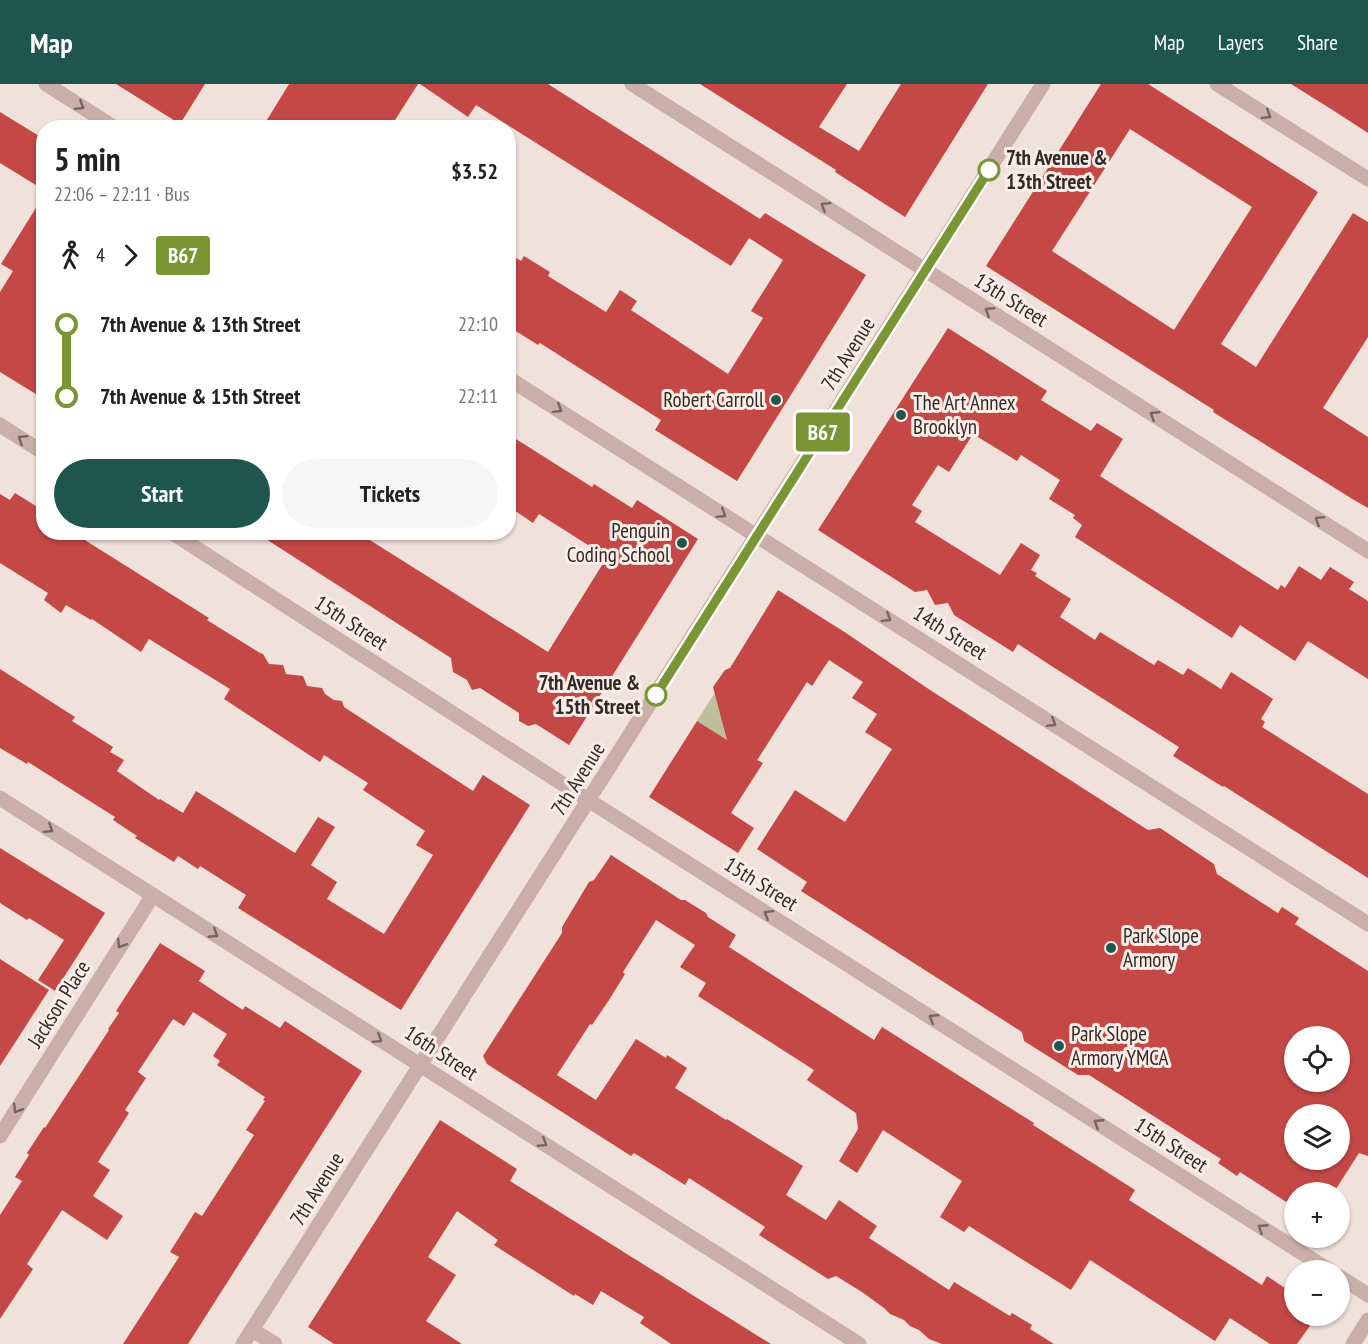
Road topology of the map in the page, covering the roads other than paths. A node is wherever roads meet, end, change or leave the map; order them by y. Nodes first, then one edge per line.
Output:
1 (46, 84) edge
2 (632, 84) edge
3 (1043, 84) edge
4 (1217, 84) edge
5 (102, 120) edge
6 (1368, 179) edge
7 (926, 270) junction
8 (516, 383) edge
9 (0, 425) edge
10 (36, 448) edge
11 (757, 536) junction
12 (183, 540) edge
13 (1368, 551) edge
14 (0, 798) edge
15 (589, 800) junction
16 (153, 895) junction
17 (1368, 924) edge
18 (420, 1066) junction
19 (0, 1136) edge
20 (1313, 1260) edge
21 (1350, 1283) edge
22 (1368, 1295) edge
23 (1368, 1320) edge
24 (252, 1330) junction
25 (243, 1344) edge
26 (275, 1344) edge
27 (859, 1344) edge
28 (1353, 1344) edge

1 -> 5 street
7 -> 2 street, 13th Street
3 - 7 street, 7th Avenue
4 -> 6 street
7 - 11 street, 7th Avenue
13 -> 7 street, 13th Street
8 -> 11 street, 14th Street
10 -> 9 street
11 - 15 street, 7th Avenue
11 -> 17 street, 14th Street
12 - 15 street, 15th Street
14 -> 16 street, 16th Street
15 - 18 street, 7th Avenue
20 -> 15 street, 15th Street
16 -> 18 street, 16th Street
16 -> 19 street, Jackson Place
18 - 24 street, 7th Avenue
18 -> 27 street, 16th Street
21 - 22 street
23 - 28 street
24 - 25 street, 7th Avenue
24 - 26 street

